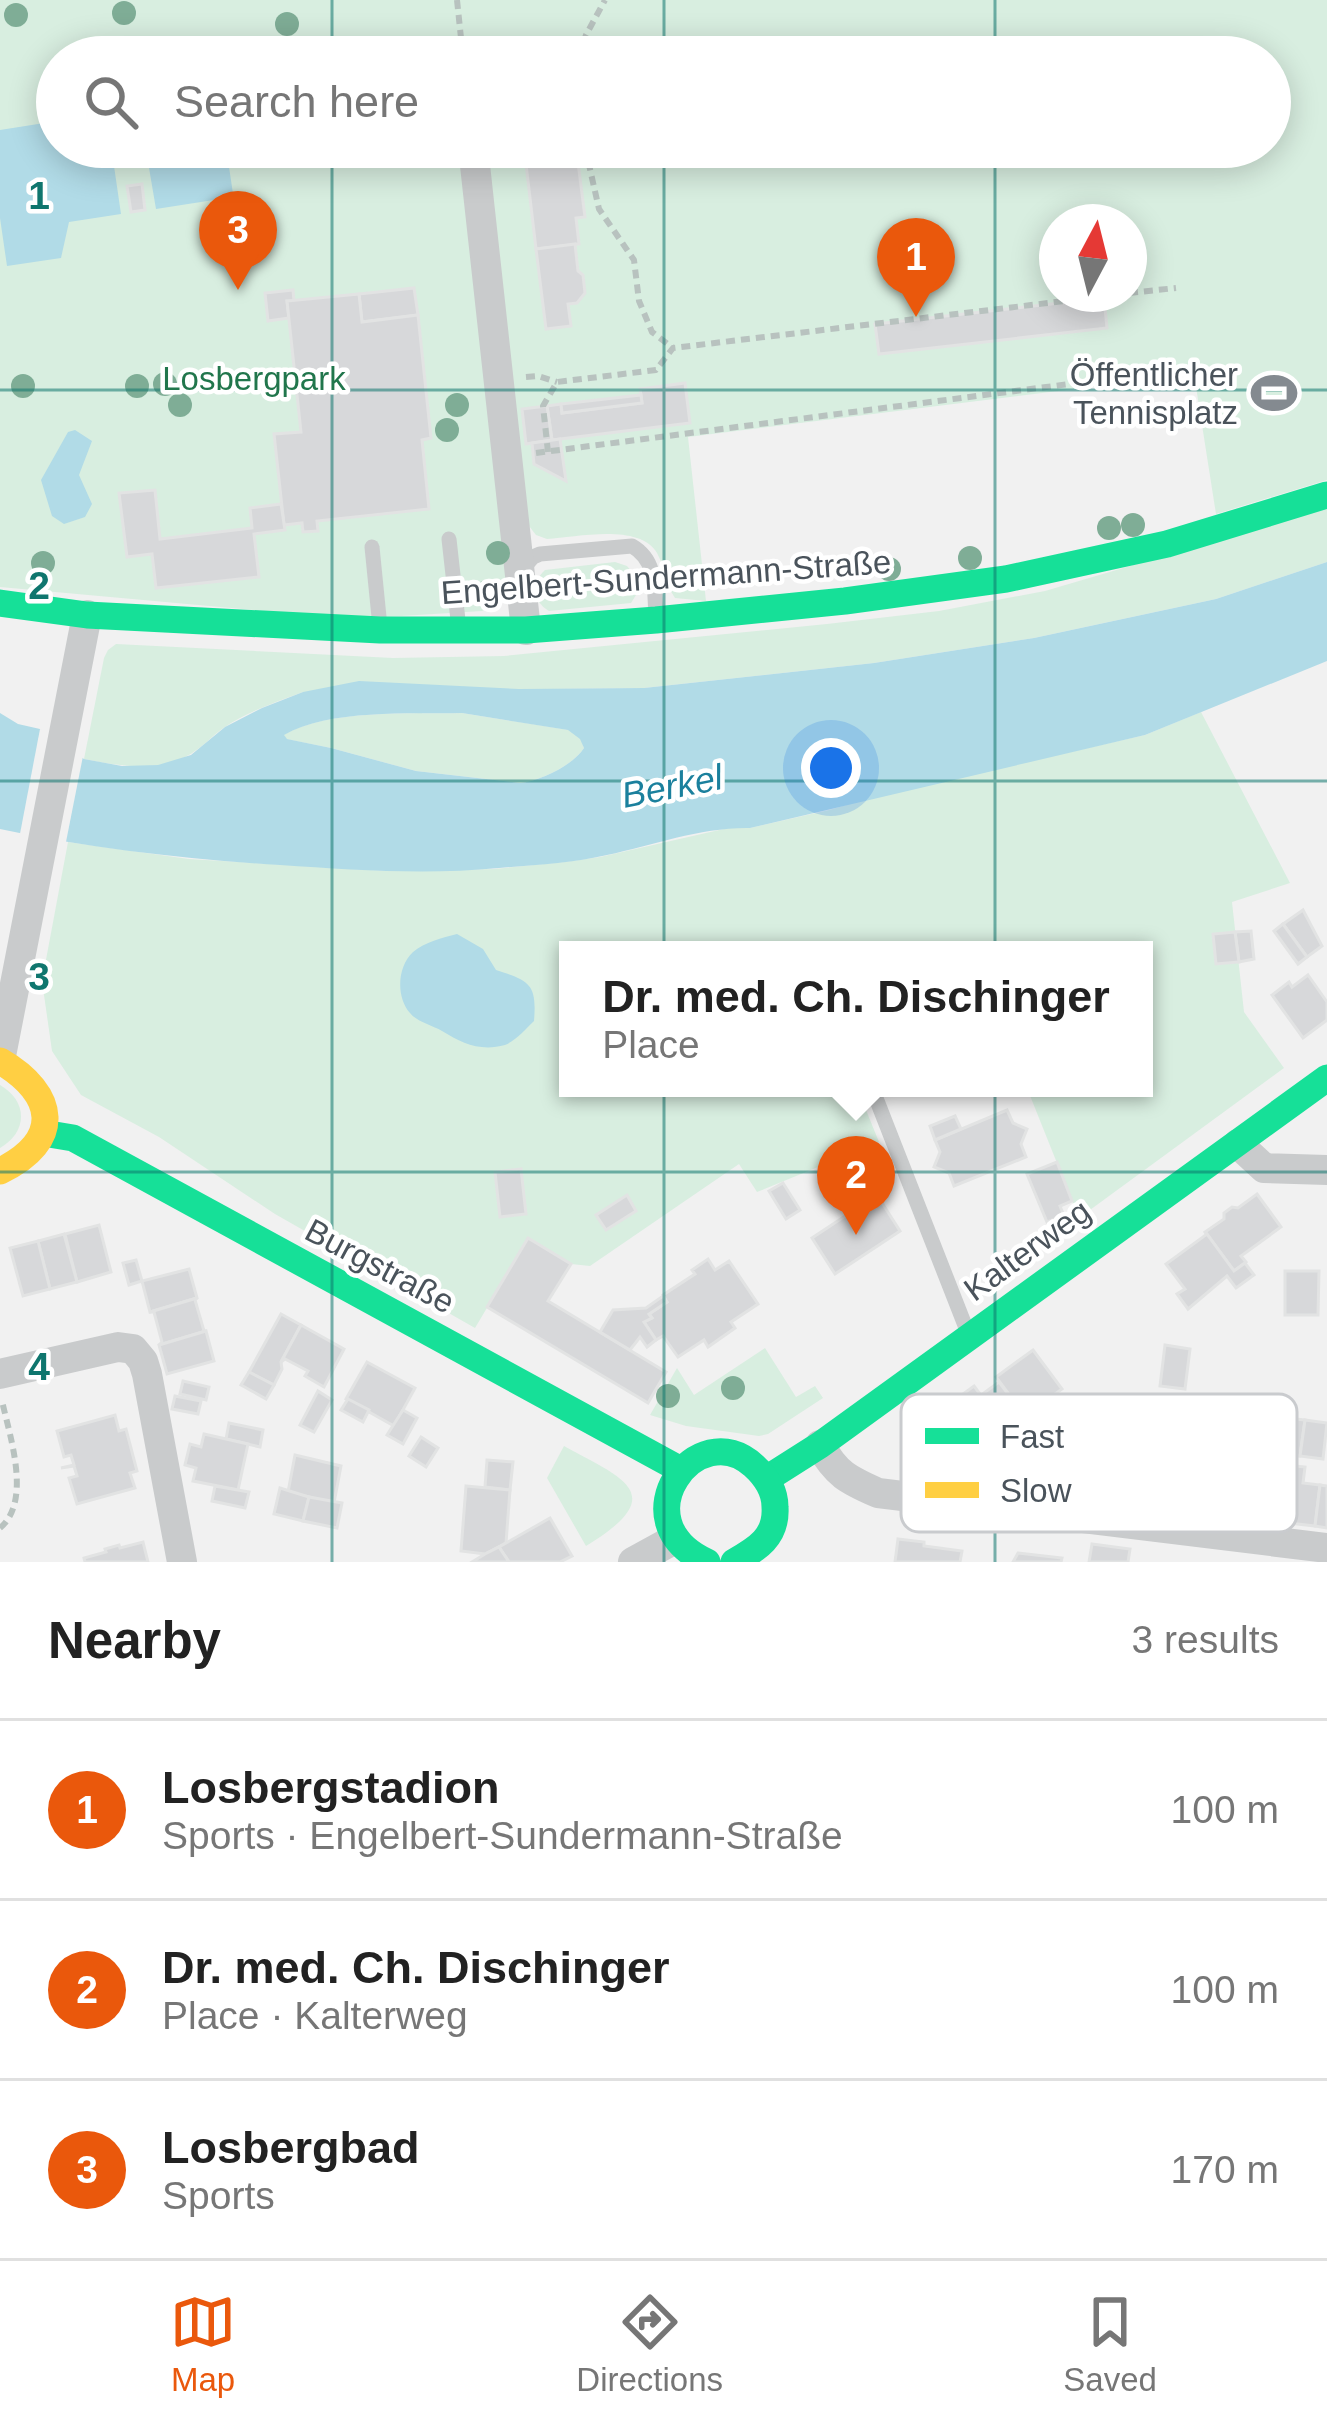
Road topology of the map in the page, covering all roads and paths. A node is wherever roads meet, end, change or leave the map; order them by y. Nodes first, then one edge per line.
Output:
1 (458, 0) edge
2 (605, 0) edge
3 (461, 36) edge
4 (586, 36) edge
5 (474, 168) edge
6 (588, 168) edge
7 (1176, 288) dead end
8 (1147, 291) edge
9 (1039, 304) edge
10 (673, 348) junction
11 (1193, 368) dead end
12 (548, 452) junction
13 (507, 456) junction
14 (1327, 495) edge
15 (449, 539) dead end
16 (372, 547) dead end
17 (521, 572) junction
18 (0, 603) edge
19 (87, 615) junction
20 (656, 620) junction
21 (380, 630) junction
22 (526, 630) junction
23 (459, 632) junction
24 (0, 1061) edge
25 (1327, 1078) edge
26 (876, 1097) edge
27 (43, 1133) junction
28 (1238, 1144) junction
29 (1327, 1170) edge
30 (0, 1172) edge
31 (969, 1336) junction
32 (0, 1374) edge
33 (0, 1394) edge
34 (820, 1445) junction
35 (681, 1470) junction
36 (769, 1478) junction
37 (901, 1495) edge
38 (0, 1528) edge
39 (1199, 1532) edge
40 (675, 1539) junction
41 (1327, 1548) edge
42 (182, 1562) edge
43 (633, 1562) edge
44 (707, 1562) edge
45 (734, 1562) edge

1 - 3 path
2 - 4 path
5 - 13 street
6 - 10 path
7 - 8 path
9 - 10 path
10 - 12 path
11 - 12 path
12 - 13 path
13 - 17 street
14 - 20 street, Engelbert-Sundermann-Straße
15 - 23 lane
16 - 21 lane
17 - 20 lane
17 - 22 street
18 - 19 street, Engelbert-Sundermann-Straße
19 - 21 street, Engelbert-Sundermann-Straße
19 - 24 street
20 - 22 street, Engelbert-Sundermann-Straße
21 - 23 street, Engelbert-Sundermann-Straße
22 - 23 street, Engelbert-Sundermann-Straße
24 - 27 street
25 - 28 street, Kalterweg
26 - 31 lane
27 - 30 street
27 - 35 street, Burgstraße
28 - 29 street
28 - 31 street, Kalterweg
31 - 34 street, Kalterweg
32 - 42 street
33 - 38 path
34 - 36 street, Kalterweg
34 - 37 street
35 - 36 street
35 - 40 street
36 - 45 street
39 - 41 street
40 - 43 street
40 - 44 street

